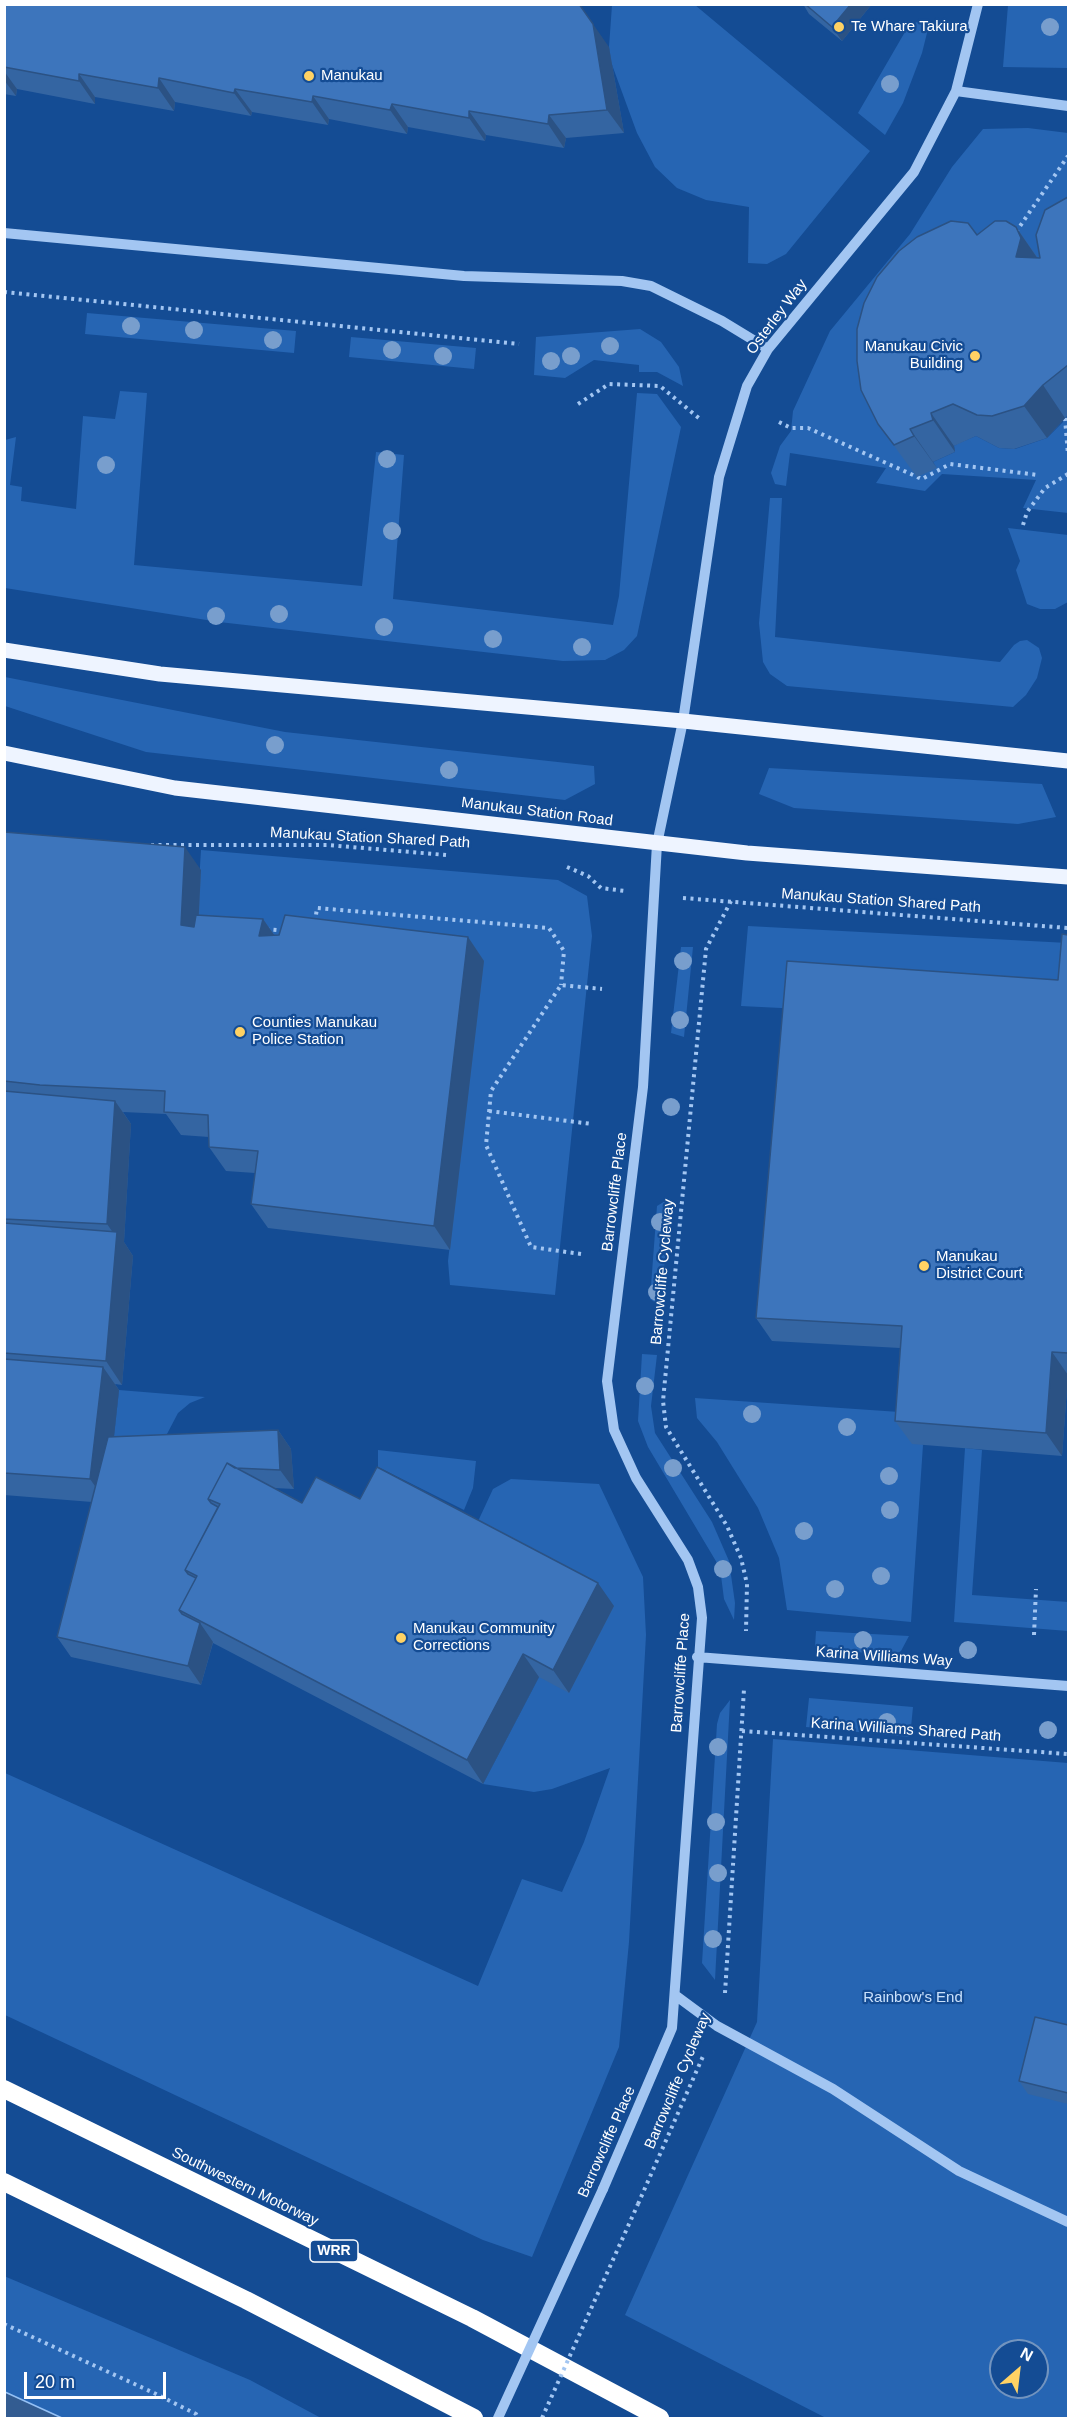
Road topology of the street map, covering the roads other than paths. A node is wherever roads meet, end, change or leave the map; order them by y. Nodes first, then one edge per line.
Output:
1 (978, 4) edge
2 (956, 91) junction
3 (1068, 106) edge
4 (4, 233) edge
5 (768, 349) junction
6 (4, 650) edge
7 (682, 721) junction
8 (4, 753) edge
9 (1068, 761) edge
10 (657, 844) junction
11 (1068, 877) edge
12 (697, 1657) junction
13 (1068, 1686) edge
14 (675, 1995) junction
15 (4, 2089) edge
16 (4, 2182) edge
17 (1068, 2222) edge
18 (474, 2418) edge
19 (498, 2418) edge
20 (660, 2418) edge

1 - 2 street, Osterley Way
2 - 3 street
2 - 5 street, Osterley Way
4 - 5 street
5 - 7 street, Osterley Way
6 - 7 main road
7 - 9 main road
7 - 10 street, Osterley Way
8 - 10 main road, Manukau Station Road
10 - 11 main road, Manukau Station Road
10 - 12 street, Barrowcliffe Place
12 - 13 street, Karina Williams Way
12 - 14 street, Barrowcliffe Place
14 - 17 street
14 - 19 street, Barrowcliffe Place, bridge
15 - 20 highway, Southwestern Motorway / WRR
16 - 18 highway

